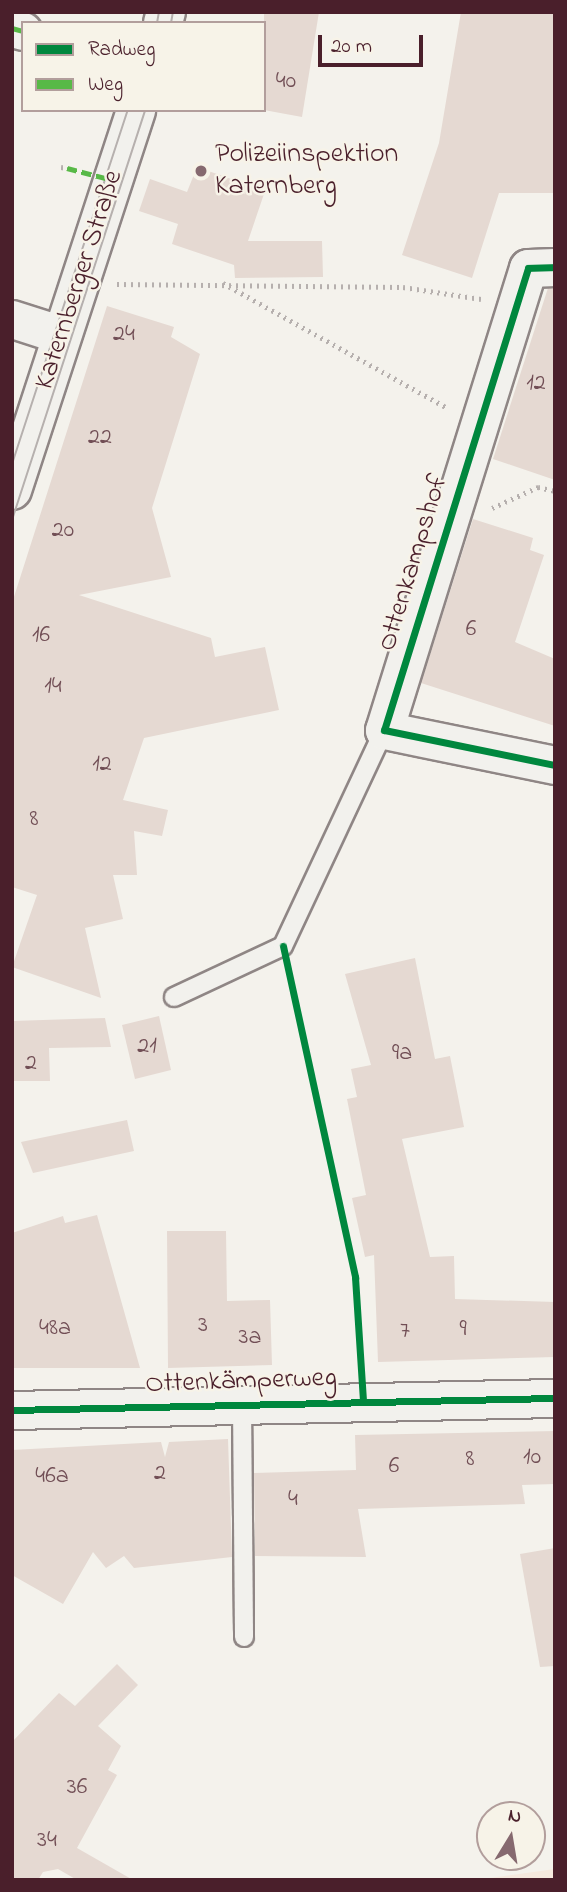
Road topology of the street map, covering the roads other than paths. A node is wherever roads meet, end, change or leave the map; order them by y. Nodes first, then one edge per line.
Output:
1 (135, 112) edge
2 (555, 267) edge
3 (12, 319) edge
4 (62, 335) junction
5 (12, 489) edge
6 (384, 730) junction
7 (555, 765) edge
8 (174, 997) dead end
9 (555, 1398) edge
10 (242, 1403) junction
11 (12, 1410) edge
12 (244, 1637) dead end

1 - 4 main road, Katernberger Straße
2 - 6 street, Ottenkampshof
3 - 4 street
4 - 5 main road, Katernberger Straße
6 - 7 street
6 - 8 lane, Ottenkampshof
9 - 10 street, Ottenkämperweg
10 - 11 street, Ottenkämperweg
10 - 12 lane

